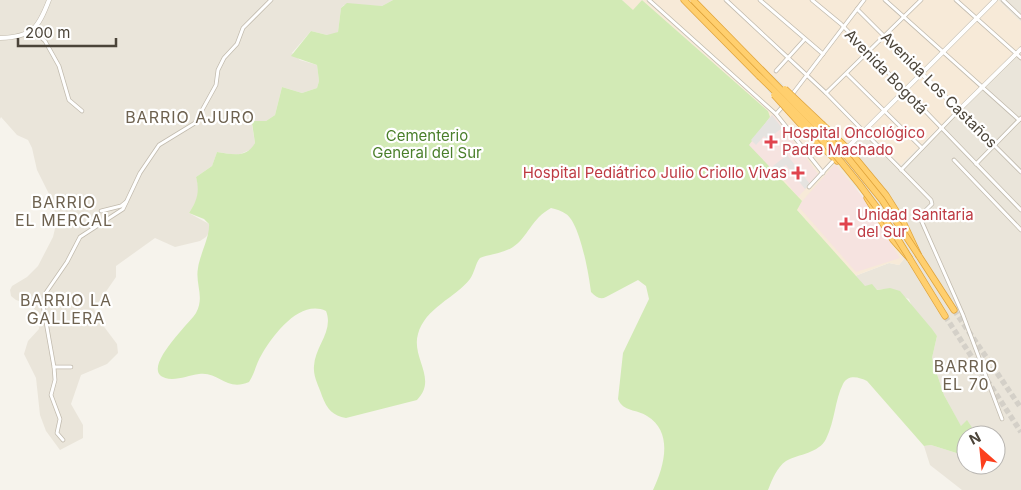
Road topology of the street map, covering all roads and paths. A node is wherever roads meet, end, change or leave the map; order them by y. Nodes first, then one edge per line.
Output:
1 (49, 0) edge
2 (271, 0) edge
3 (649, 0) edge
4 (684, 0) edge
5 (693, 0) edge
6 (726, 0) edge
7 (760, 0) edge
8 (812, 0) edge
9 (864, 0) edge
10 (885, 0) edge
11 (921, 0) edge
12 (956, 0) edge
13 (995, 0) edge
14 (1003, 0) edge
15 (857, 9) junction
16 (904, 17) junction
17 (1021, 17) edge
18 (976, 18) junction
19 (843, 28) junction
20 (33, 30) junction
21 (885, 36) junction
22 (0, 38) edge
23 (805, 39) junction
24 (1021, 49) edge
25 (943, 50) junction
26 (867, 53) junction
27 (1016, 53) junction
28 (823, 54) junction
29 (788, 58) junction
30 (1021, 58) edge
31 (776, 71) dead end
32 (921, 73) junction
33 (847, 74) junction
34 (759, 76) junction
35 (807, 76) junction
36 (774, 82) junction
37 (984, 86) junction
38 (904, 91) junction
39 (826, 93) junction
40 (959, 110) junction
41 (82, 111) dead end
42 (884, 111) junction
43 (776, 114) junction
44 (1020, 119) edge
45 (941, 128) junction
46 (863, 132) junction
47 (994, 145) junction
48 (846, 148) junction
49 (922, 148) junction
50 (835, 159) junction
51 (954, 160) dead end
52 (976, 164) junction
53 (901, 170) junction
54 (1021, 172) edge
55 (822, 173) junction
56 (809, 187) dead end
57 (131, 193) junction
58 (1021, 210) edge
59 (100, 211) dead end
60 (1019, 224) edge
61 (1021, 230) edge
62 (919, 256) junction
63 (910, 259) junction
64 (954, 310) tunnel mouth
65 (945, 316) tunnel mouth
66 (54, 367) junction
67 (71, 367) dead end
68 (1002, 419) dead end
69 (64, 440) dead end

1 - 20 street
2 - 57 street
3 - 43 street
4 - 34 highway
5 - 36 highway, bridge
6 - 29 street
7 - 23 street
8 - 19 street, Avenida Bogotá
9 - 15 street
10 - 16 street
11 - 16 street
12 - 18 street
13 - 18 street
14 - 17 street
15 - 19 street
15 - 21 street, Avenida Los Castaños
16 - 21 street
16 - 25 street
18 - 25 street
18 - 27 street
19 - 26 street, Avenida Bogotá
19 - 28 street
20 - 22 street
20 - 41 street
21 - 26 street
21 - 32 street, Avenida Los Castaños
23 - 28 street
23 - 29 street
24 - 27 street
25 - 32 street
25 - 37 street
26 - 33 street
26 - 38 street, Avenida Bogotá
27 - 30 street
27 - 37 street
28 - 35 street
29 - 31 street
29 - 35 street
32 - 38 street
32 - 40 street, Avenida Los Castaños
33 - 39 street
33 - 42 street
34 - 50 highway, bridge
34 - 63 highway, bridge
35 - 39 street
35 - 43 street
36 - 48 highway, bridge
36 - 62 highway, bridge
37 - 40 street
37 - 44 street
38 - 42 street
38 - 45 street, Avenida Bogotá
39 - 46 street
40 - 45 street
40 - 47 street, Avenida Los Castaños
42 - 46 street
42 - 49 street
43 - 55 street
44 - 47 street
45 - 49 street
45 - 52 street, Avenida Bogotá
46 - 48 street
46 - 53 street
47 - 52 street
47 - 54 street, Avenida Los Castaños
48 - 50 street
48 - 62 highway, bridge
49 - 53 street
50 - 55 street
50 - 63 highway, bridge
51 - 60 street
52 - 58 street, Avenida Bogotá
53 - 68 street
55 - 56 street
57 - 59 street
57 - 66 street
60 - 61 street
62 - 64 highway
63 - 65 highway
66 - 67 street
66 - 69 street

